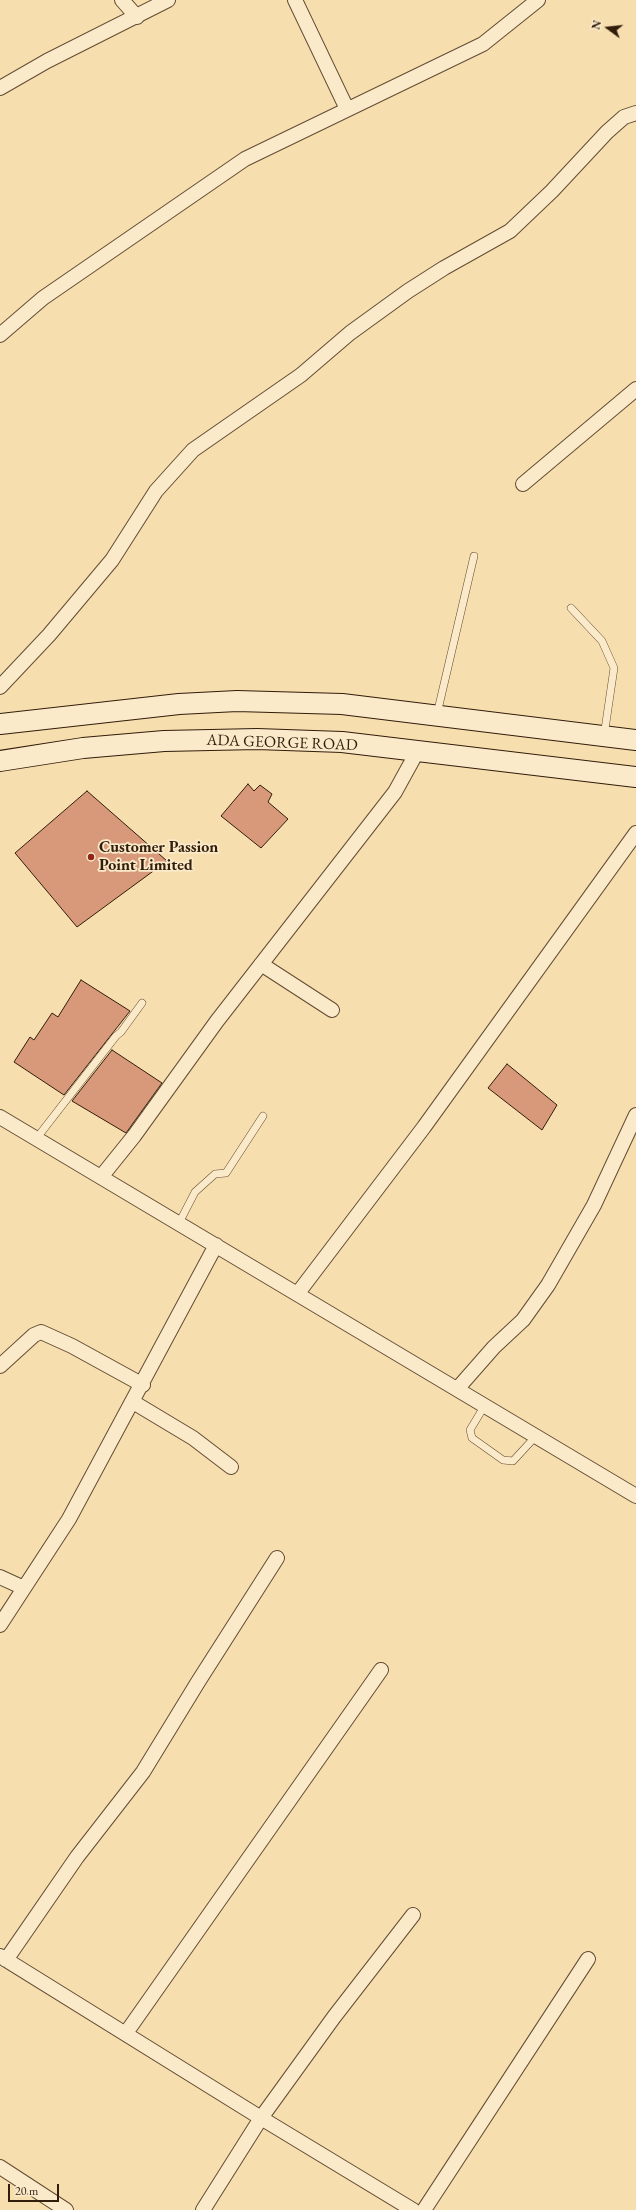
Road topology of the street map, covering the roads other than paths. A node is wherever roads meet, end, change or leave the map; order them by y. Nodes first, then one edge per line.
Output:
1 (122, 0) edge
2 (168, 0) edge
3 (295, 0) edge
4 (538, 0) edge
5 (137, 17) junction
6 (0, 88) edge
7 (347, 109) junction
8 (636, 113) edge
9 (0, 335) edge
10 (636, 389) edge
11 (523, 484) dead end
12 (474, 556) dead end
13 (571, 608) dead end
14 (0, 688) edge
15 (436, 716) junction
16 (0, 724) edge
17 (604, 736) junction
18 (636, 740) edge
19 (416, 752) junction
20 (0, 761) edge
21 (636, 777) edge
22 (636, 833) edge
23 (261, 964) junction
24 (142, 1003) dead end
25 (332, 1010) dead end
26 (636, 1115) edge
27 (263, 1116) dead end
28 (0, 1117) edge
29 (36, 1139) junction
30 (101, 1177) junction
31 (179, 1223) junction
32 (216, 1245) junction
33 (298, 1293) junction
34 (0, 1366) edge
35 (143, 1385) junction
36 (458, 1388) junction
37 (133, 1402) junction
38 (485, 1404) junction
39 (537, 1436) junction
40 (231, 1467) dead end
41 (636, 1496) edge
42 (277, 1558) dead end
43 (0, 1577) edge
44 (24, 1588) junction
45 (0, 1625) edge
46 (381, 1670) dead end
47 (413, 1916) dead end
48 (3, 1958) edge
49 (588, 1959) dead end
50 (126, 2033) junction
51 (260, 2118) junction
52 (0, 2167) edge
53 (66, 2210) edge
54 (203, 2210) edge
55 (413, 2210) edge
56 (424, 2210) edge

1 - 5 street
2 - 5 street
3 - 7 street
4 - 7 street
5 - 6 street
7 - 9 street
8 - 14 street
10 - 11 street
12 - 15 lane
13 - 17 lane
15 - 16 main road
15 - 17 main road
17 - 18 main road
19 - 20 main road, ADA GEORGE ROAD
19 - 21 main road, ADA GEORGE ROAD
19 - 23 street
22 - 33 street
23 - 25 street
23 - 30 street
24 - 29 lane
26 - 36 street
27 - 31 lane
28 - 29 street
29 - 30 street
30 - 31 street
31 - 32 street
32 - 33 street
32 - 35 street
33 - 36 street
34 - 35 street
35 - 37 street
36 - 38 street
37 - 40 street
37 - 44 street
38 - 39 street
38 - 39 lane
39 - 41 street
42 - 48 street
43 - 44 street
44 - 45 street
46 - 50 street
47 - 51 street
48 - 50 street
49 - 56 street
50 - 51 street
51 - 54 street
51 - 55 street
52 - 53 street

